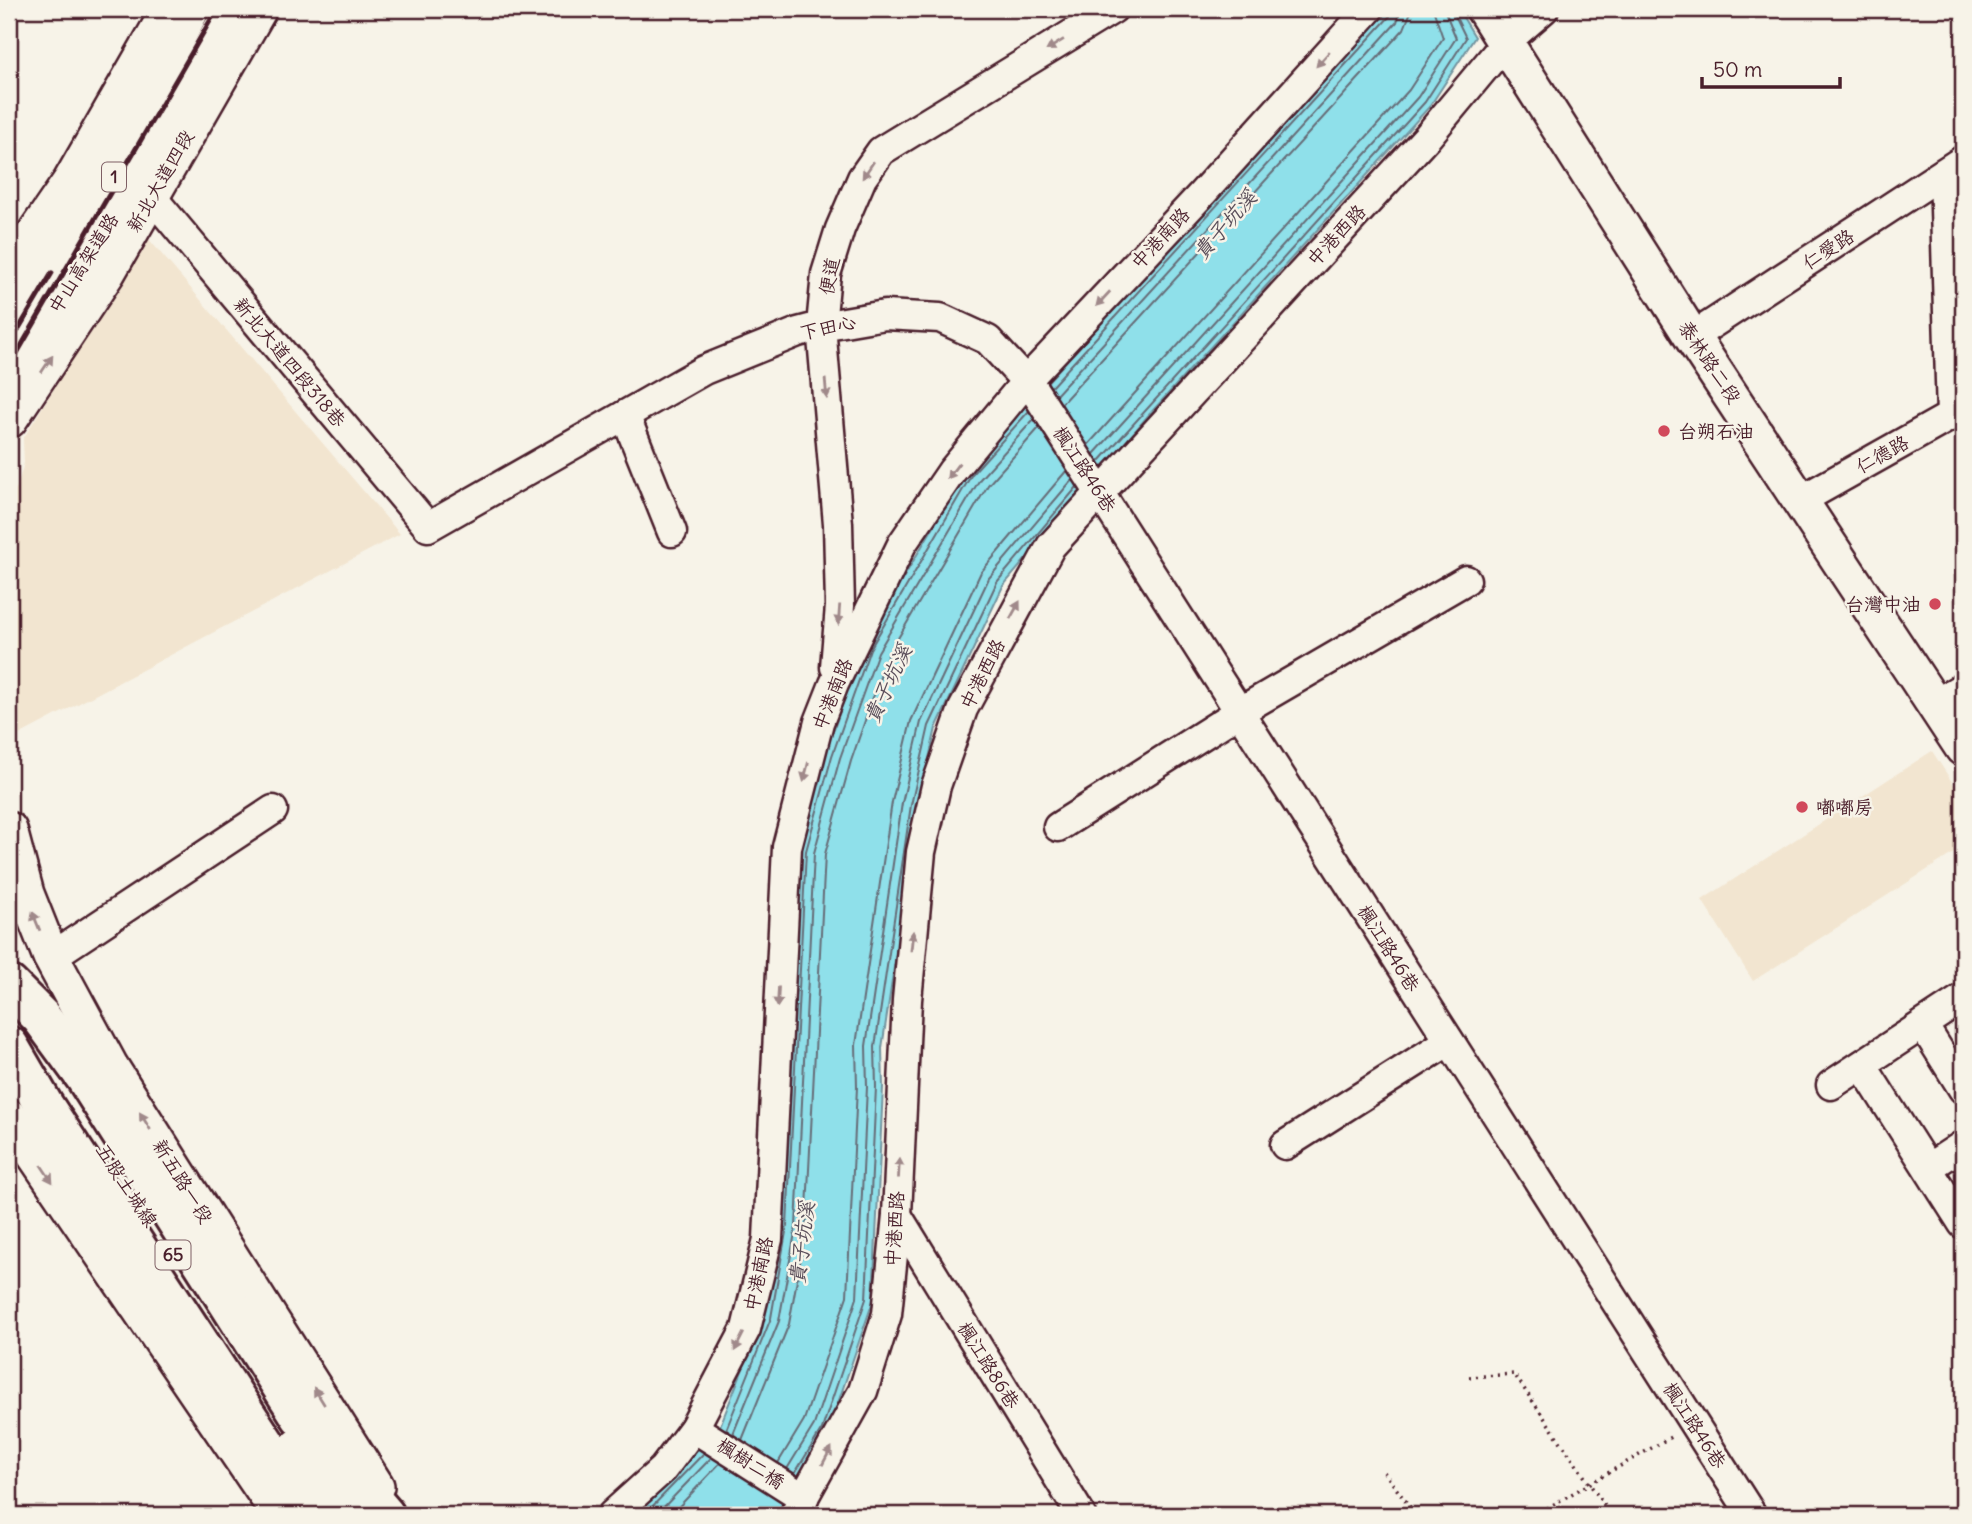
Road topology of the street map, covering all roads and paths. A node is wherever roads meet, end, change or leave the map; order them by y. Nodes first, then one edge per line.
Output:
1 (170, 9) edge
2 (190, 9) edge
3 (201, 9) edge
4 (210, 9) edge
5 (228, 9) edge
6 (236, 9) edge
7 (259, 9) edge
8 (1113, 9) edge
9 (1369, 9) edge
10 (1544, 9) edge
11 (1495, 25) edge
12 (153, 115) junction
13 (1954, 167) edge
14 (151, 196) junction
15 (20, 243) edge
16 (9, 271) edge
17 (9, 312) edge
18 (821, 326) junction
19 (1692, 337) junction
20 (9, 339) edge
21 (9, 368) edge
22 (1031, 384) junction
23 (1957, 412) edge
24 (625, 415) junction
25 (9, 420) edge
26 (1097, 488) junction
27 (1801, 500) junction
28 (428, 527) joint
29 (672, 532) dead end
30 (1466, 580) dead end
31 (834, 684) junction
32 (1949, 696) edge
33 (1240, 712) junction
34 (1963, 748) edge
35 (273, 810) dead end
36 (1058, 827) dead end
37 (9, 830) edge
38 (51, 957) junction
39 (9, 985) edge
40 (9, 992) edge
41 (1963, 998) edge
42 (1923, 1025) junction
43 (1449, 1041) junction
44 (9, 1046) edge
45 (1862, 1065) junction
46 (9, 1069) edge
47 (1832, 1085) dead end
48 (1963, 1089) edge
49 (9, 1117) edge
50 (1285, 1145) dead end
51 (1963, 1145) edge
52 (1928, 1168) junction
53 (897, 1215) junction
54 (1963, 1224) edge
55 (1469, 1377) dead end
56 (1694, 1424) junction
57 (700, 1431) junction
58 (1384, 1472) dead end
59 (1590, 1483) junction
60 (798, 1502) edge
61 (280, 1515) edge
62 (291, 1515) edge
63 (312, 1515) edge
64 (344, 1515) edge
65 (385, 1515) edge
66 (395, 1515) edge
67 (612, 1515) edge
68 (1081, 1515) edge
69 (1416, 1515) edge
70 (1535, 1515) edge
71 (1611, 1515) edge
72 (1752, 1515) edge

1 - 15 main road, 1
2 - 12 highway, 中山高架道路 / 1
3 - 12 highway
4 - 20 main road, 1
5 - 12 highway
6 - 12 highway, 中山高架道路 / 1
7 - 14 main road, 新北大道四段 / 1
8 -> 18 street, 便道
9 -> 22 street, 中港南路
10 - 11 street, 中港西路
11 - 19 main road, 泰林路二段
11 - 26 street, 中港西路
12 - 17 highway, 中山高架道路 / 1
12 - 21 highway, 中山高架道路 / 1
13 - 19 street, 仁愛路
13 - 23 street
25 -> 14 main road, 新北大道四段 / 1
14 - 28 street, 新北大道四段318巷
15 - 16 main road, 1
18 - 22 street, 下田心
18 - 24 street, 下田心
18 -> 31 street, 便道
19 - 27 main road, 泰林路二段
22 - 26 street, 楓江路46巷
22 -> 31 street, 中港南路
23 - 27 street, 仁德路
24 - 28 street, 下田心
24 - 29 street
26 - 33 street, 楓江路46巷
53 -> 26 street, 中港西路
27 - 32 main road, 泰林路二段
30 - 33 street
31 -> 57 street, 中港南路
32 - 34 main road, 泰林路二段
33 - 36 street
33 - 43 street, 楓江路46巷
35 - 38 street
38 -> 37 main road, 新五路一段
66 -> 38 main road, 新五路一段
39 - 65 highway
40 - 64 highway, 五股土城線 / 65
41 - 42 street
42 - 45 street
42 - 48 street
43 - 50 street
43 - 56 street, 楓江路46巷
44 - 63 highway, 五股土城線 / 65
45 - 47 street
45 - 52 street
46 - 62 highway
49 -> 61 main road
51 - 52 street
52 - 54 street
60 -> 53 street, 中港西路
53 - 68 street, 楓江路86巷
55 - 59 path
56 - 59 path
56 - 72 street, 楓江路46巷
57 - 60 street, 楓樹二橋
57 - 67 street, 中港南路
58 - 69 path
59 - 70 path
59 - 71 path

